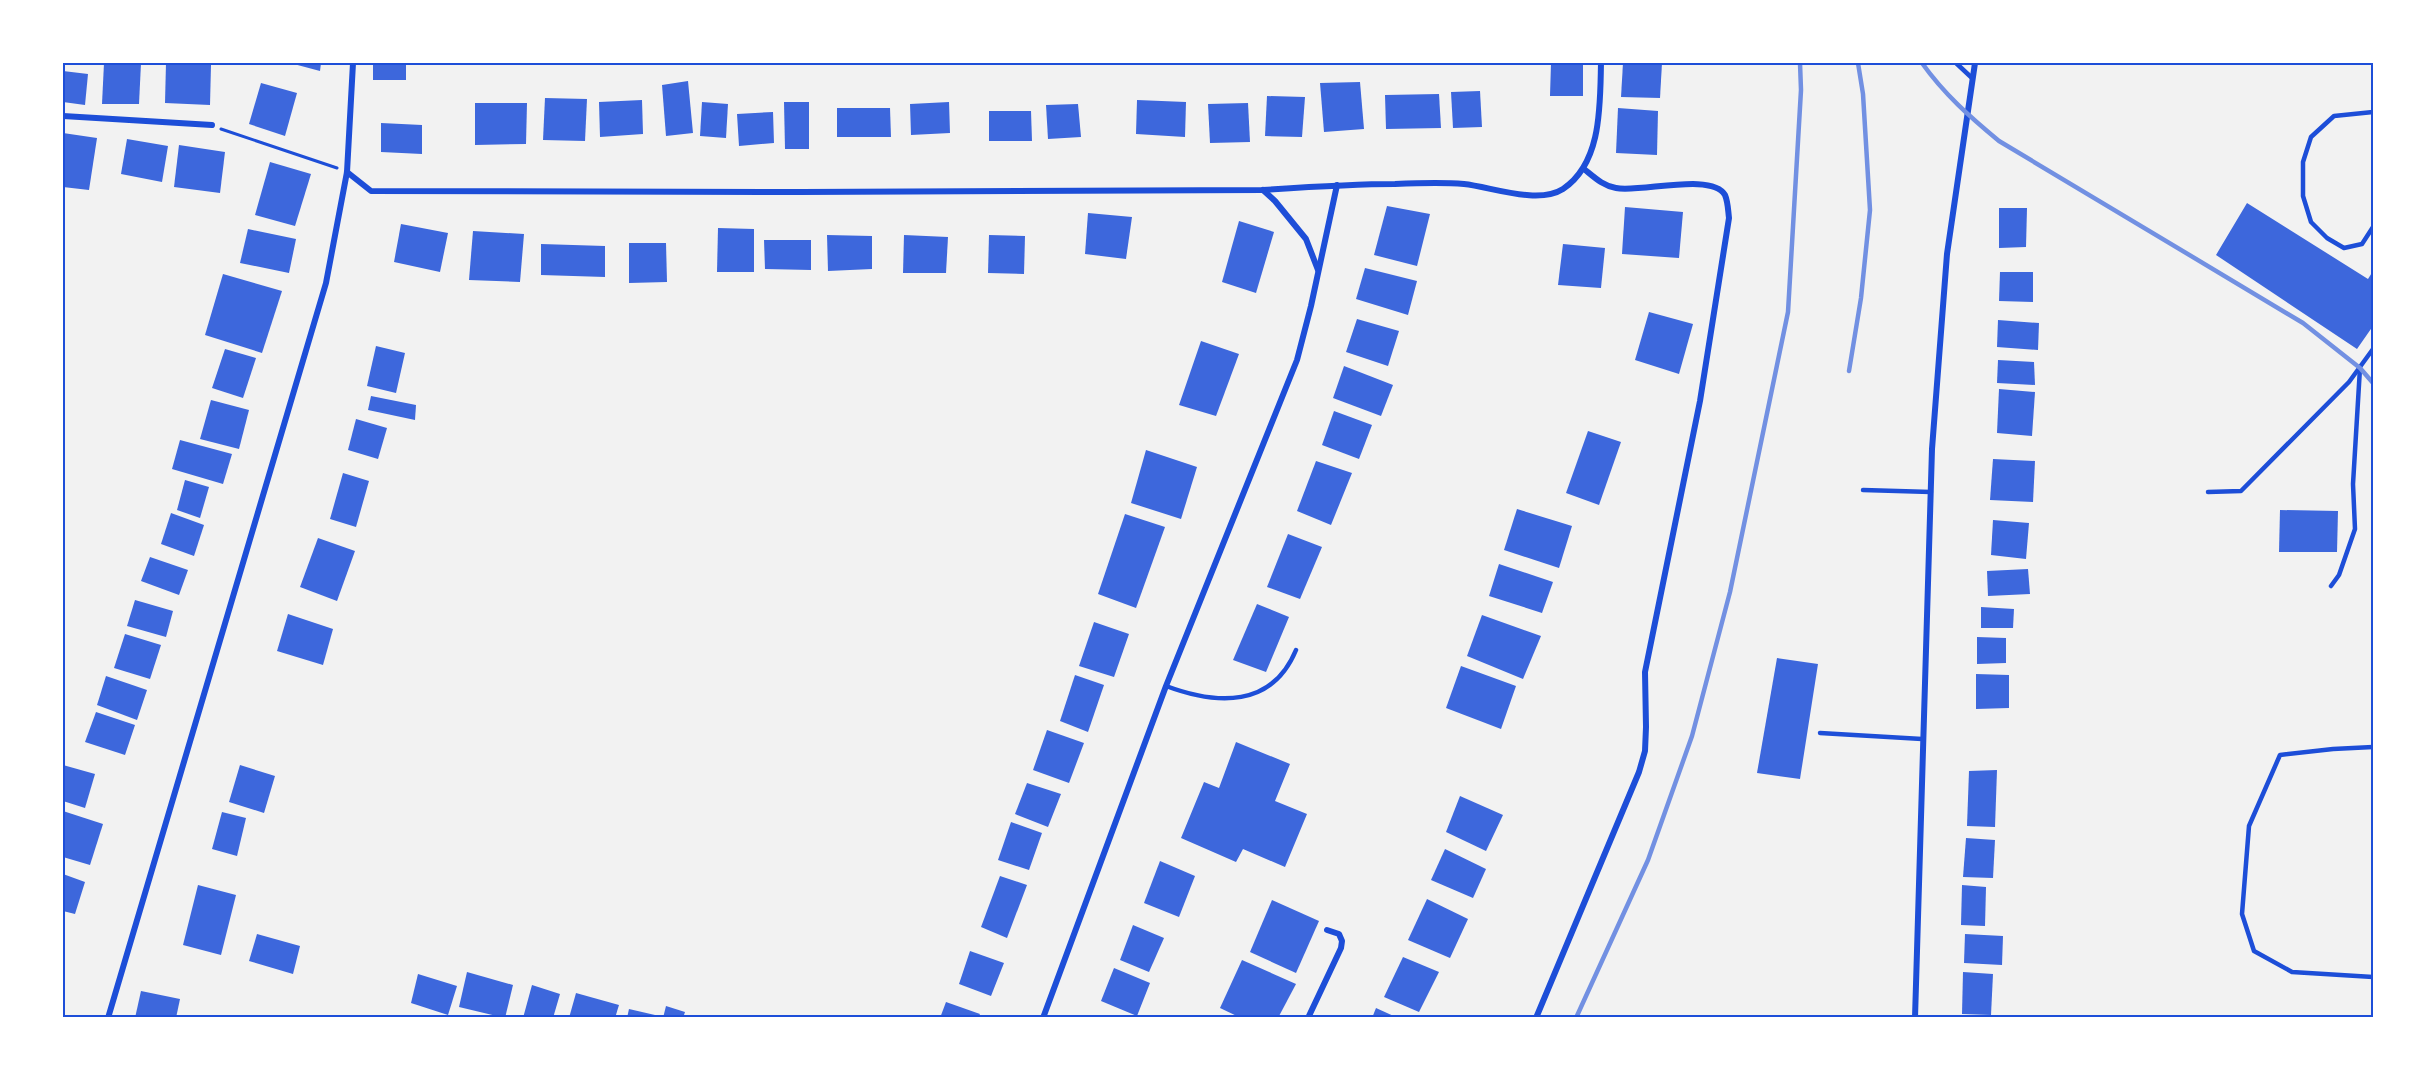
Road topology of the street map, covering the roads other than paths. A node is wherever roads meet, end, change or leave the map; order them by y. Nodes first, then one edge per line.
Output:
1 (353, 63) edge
2 (1601, 63) edge
3 (1956, 63) edge
4 (1975, 63) edge
5 (1972, 78) junction
6 (2373, 112) edge
7 (63, 116) edge
8 (212, 125) road end
9 (1584, 169) junction
10 (347, 172) junction
11 (1337, 185) junction
12 (1263, 190) junction
13 (2373, 227) edge
14 (1318, 271) junction
15 (2373, 350) edge
16 (2360, 368) junction
17 (1863, 490) dead end
18 (1931, 492) junction
19 (2208, 492) dead end
20 (2331, 586) dead end
21 (1296, 650) dead end
22 (1166, 686) junction
23 (1820, 733) dead end
24 (1922, 739) junction
25 (2373, 747) edge
26 (1327, 930) dead end
27 (2373, 977) edge
28 (108, 1018) edge
29 (1043, 1018) edge
30 (1308, 1018) edge
31 (1536, 1018) edge
32 (1914, 1018) edge

1 - 10 street
2 - 9 street
3 - 5 lane
4 - 5 street
5 - 18 street
6 - 13 lane
7 - 8 street
9 - 11 street
9 - 31 street
10 - 12 street
10 - 28 street
11 - 12 street
11 - 14 street
12 - 14 street
14 - 22 street
15 - 16 lane
16 - 19 lane
16 - 20 lane
17 - 18 lane
18 - 24 street
21 - 22 lane
22 - 29 street
23 - 24 lane
24 - 32 street
25 - 27 lane
26 - 30 street

